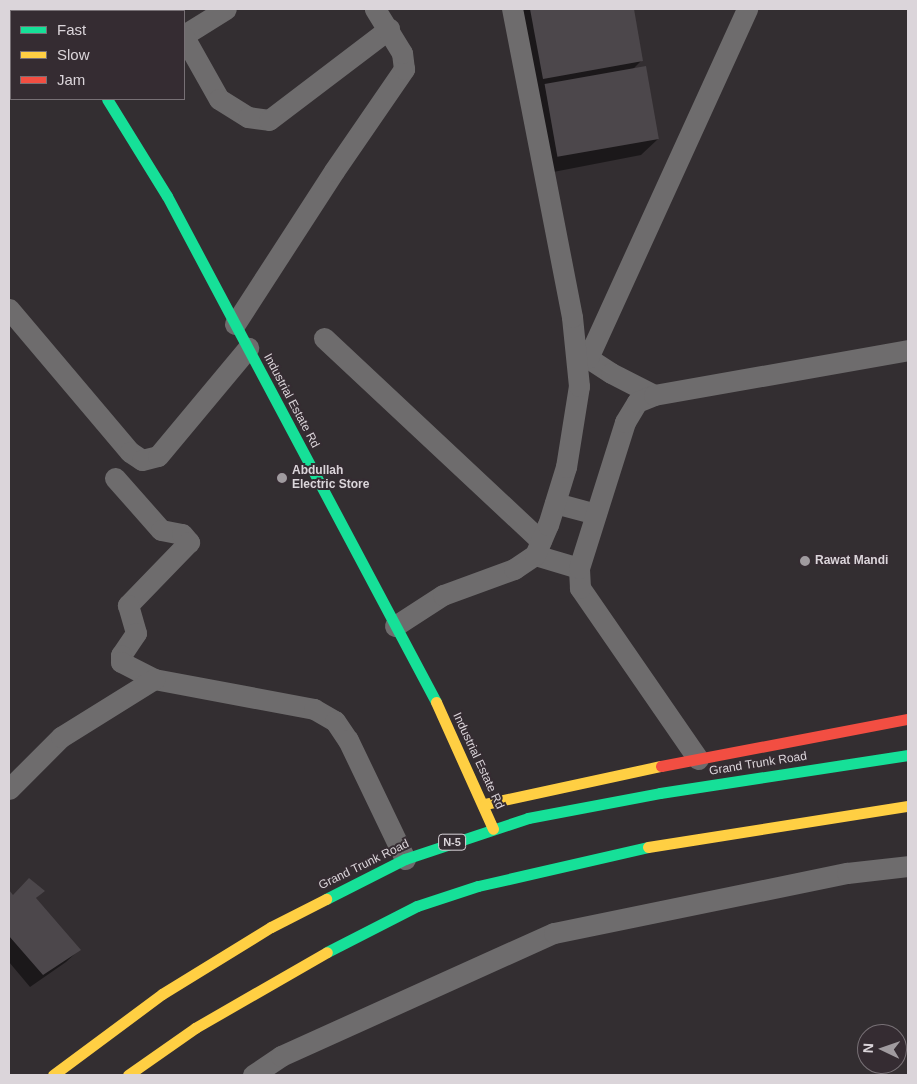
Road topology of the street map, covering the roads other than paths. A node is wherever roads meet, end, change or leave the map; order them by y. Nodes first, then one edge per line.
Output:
1 (226, 9) edge
2 (376, 9) edge
3 (512, 9) edge
4 (747, 9) edge
5 (389, 28) junction
6 (185, 35) edge
7 (185, 38) edge
8 (108, 100) edge
9 (9, 309) edge
10 (235, 324) junction
11 (324, 338) dead end
12 (575, 342) junction
13 (248, 348) junction
14 (908, 350) edge
15 (588, 358) junction
16 (654, 395) junction
17 (115, 478) dead end
18 (555, 503) junction
19 (596, 514) junction
20 (538, 548) junction
21 (579, 568) junction
22 (395, 626) junction
23 (154, 679) junction
24 (908, 720) edge
25 (908, 755) edge
26 (698, 759) junction
27 (9, 789) edge
28 (485, 804) junction
29 (908, 806) edge
30 (493, 829) junction
31 (405, 859) junction
32 (908, 866) edge
33 (53, 1075) edge
34 (128, 1075) edge
35 (253, 1075) edge

1 - 6 street
2 - 5 street
3 - 12 street
4 - 15 street
5 - 7 street
5 - 10 street
8 - 10 main road, Industrial Estate Rd
9 - 13 street
10 - 13 main road, Industrial Estate Rd
11 - 20 street
12 - 15 street
12 - 18 street
13 - 22 main road, Industrial Estate Rd
14 - 16 street
15 - 16 street
16 - 19 street
17 - 23 street
18 - 19 street
18 - 20 street
19 - 21 street
20 - 21 street
20 - 22 street
21 - 26 street
22 - 28 main road, Industrial Estate Rd
23 - 27 street
23 - 31 street
24 - 26 main road
25 - 30 main road, Grand Trunk Road / N-5
26 - 28 main road
28 - 30 main road, Industrial Estate Rd
29 - 34 main road
30 - 31 main road, Grand Trunk Road / N-5
31 - 33 main road, Grand Trunk Road / N-5
32 - 35 street

